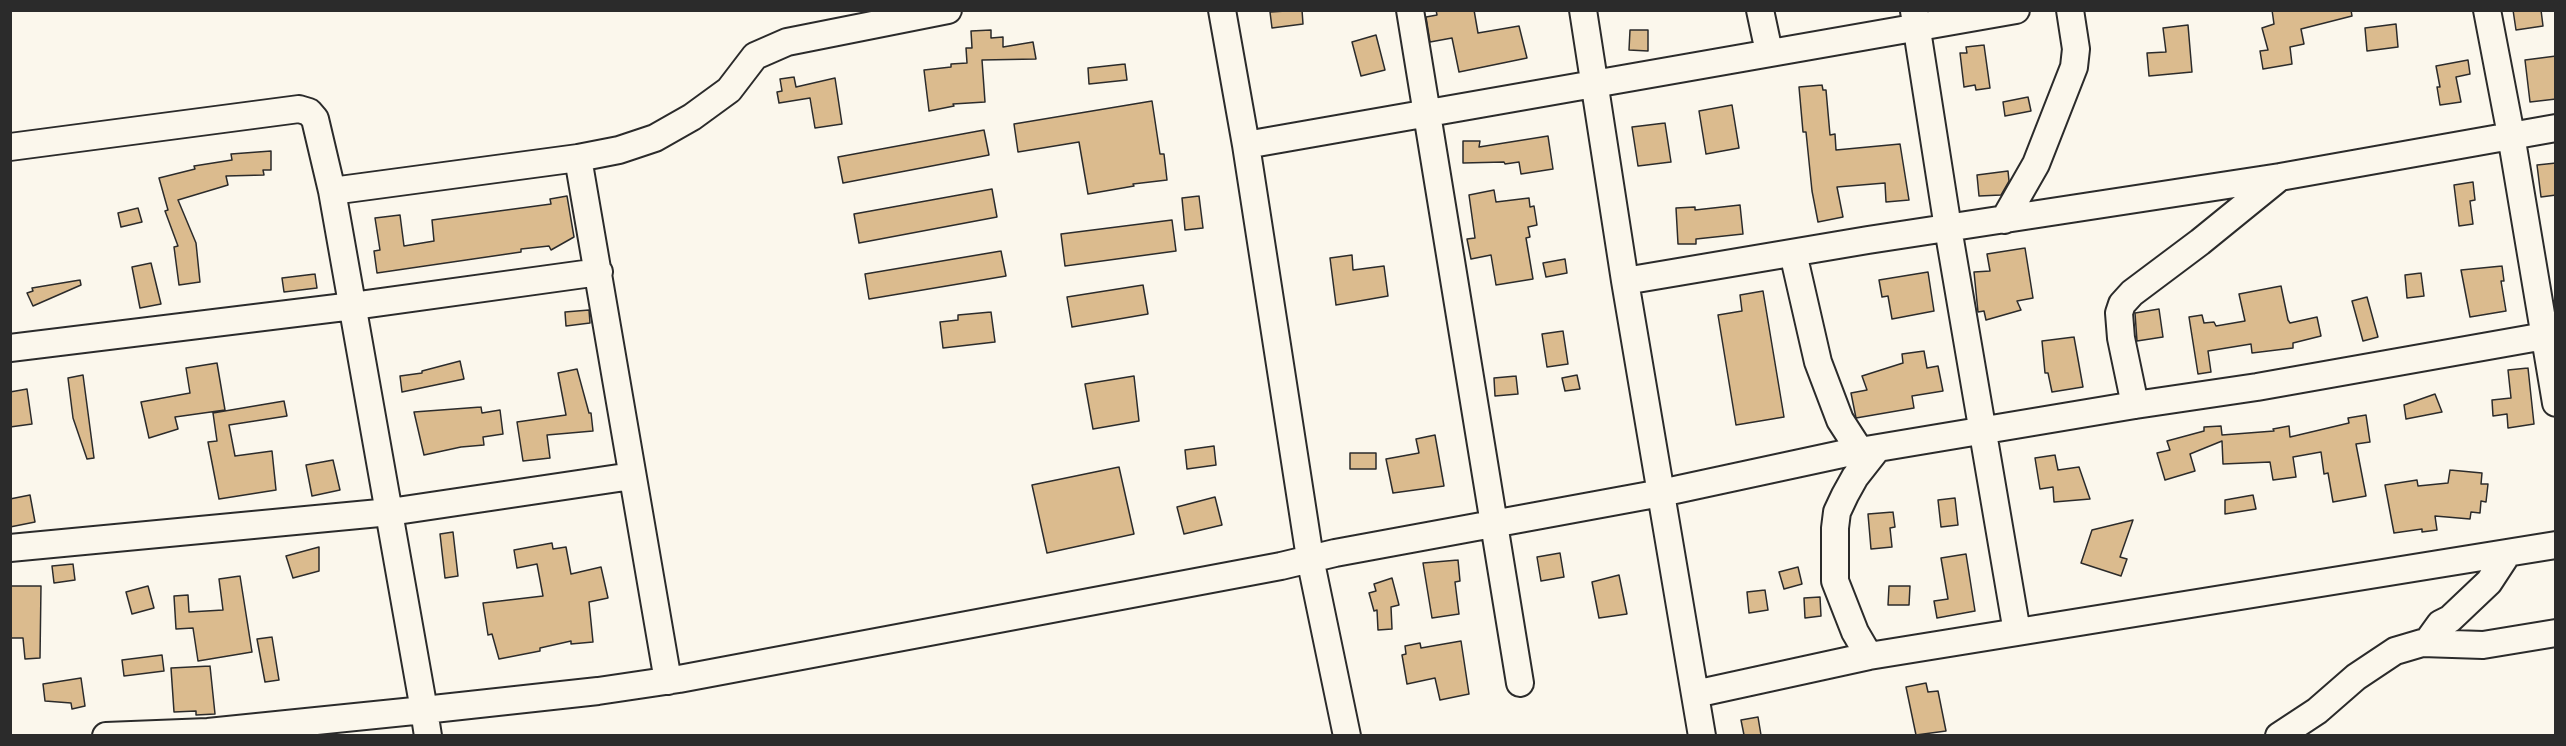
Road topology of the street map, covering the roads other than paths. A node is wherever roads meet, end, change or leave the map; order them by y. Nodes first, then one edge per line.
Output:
1 (948, 10) edge
2 (1222, 10) edge
3 (1410, 10) edge
4 (1582, 10) edge
5 (1760, 10) edge
6 (2016, 10) edge
7 (2070, 10) edge
8 (2487, 10) edge
9 (1916, 19) edge
10 (1769, 52) junction
11 (1594, 83) junction
12 (1427, 114) junction
13 (2556, 128) edge
14 (2511, 135) junction
15 (1246, 145) junction
16 (10, 147) edge
17 (578, 158) junction
18 (2280, 177) junction
19 (332, 191) junction
20 (2004, 220) junction
21 (1948, 228) junction
22 (1793, 253) junction
23 (599, 272) junction
24 (1625, 281) junction
25 (353, 306) junction
26 (2550, 335) edge
27 (10, 348) edge
28 (2556, 403) edge
29 (2135, 405) junction
30 (1984, 430) junction
31 (1869, 450) junction
32 (632, 476) junction
33 (1661, 494) junction
34 (390, 512) junction
35 (1496, 524) junction
36 (2556, 545) edge
37 (10, 548) edge
38 (2508, 553) junction
39 (1310, 558) junction
40 (2017, 632) junction
41 (2556, 633) edge
42 (2427, 642) junction
43 (1869, 656) junction
44 (668, 681) junction
45 (1520, 683) dead end
46 (1695, 694) junction
47 (424, 710) junction
48 (2285, 733) edge
49 (106, 735) edge
50 (428, 735) edge
51 (1347, 735) edge
52 (1702, 735) edge

1 - 17 street
2 - 15 street
3 - 12 street
4 - 11 street
5 - 10 street
6 - 9 street
7 - 20 street
8 - 14 street
9 - 10 street
9 - 21 street
10 - 11 street
11 - 12 street
11 - 24 street
12 - 15 street
12 - 35 street
13 - 14 street
14 - 18 street
14 - 26 street
15 - 39 street
16 - 19 street
17 - 19 street
17 - 23 street
18 - 20 street
18 - 29 street
19 - 25 street
20 - 21 street
21 - 22 street
21 - 30 street
22 - 24 street
22 - 31 street
23 - 25 street
23 - 32 street
24 - 33 street
25 - 27 street
25 - 34 street
26 - 28 street
26 - 29 street
29 - 30 street
30 - 31 street
30 - 40 street
31 - 33 street
31 - 43 street
32 - 34 street
32 - 44 street
33 - 35 street
33 - 46 street
34 - 37 street
34 - 47 street
35 - 39 street
35 - 45 street
36 - 38 street
38 - 40 street
38 - 42 street
39 - 44 street
39 - 51 street
40 - 43 street
41 - 42 street
42 - 48 street
43 - 46 street
44 - 47 street
46 - 52 street
47 - 49 street
47 - 50 street

